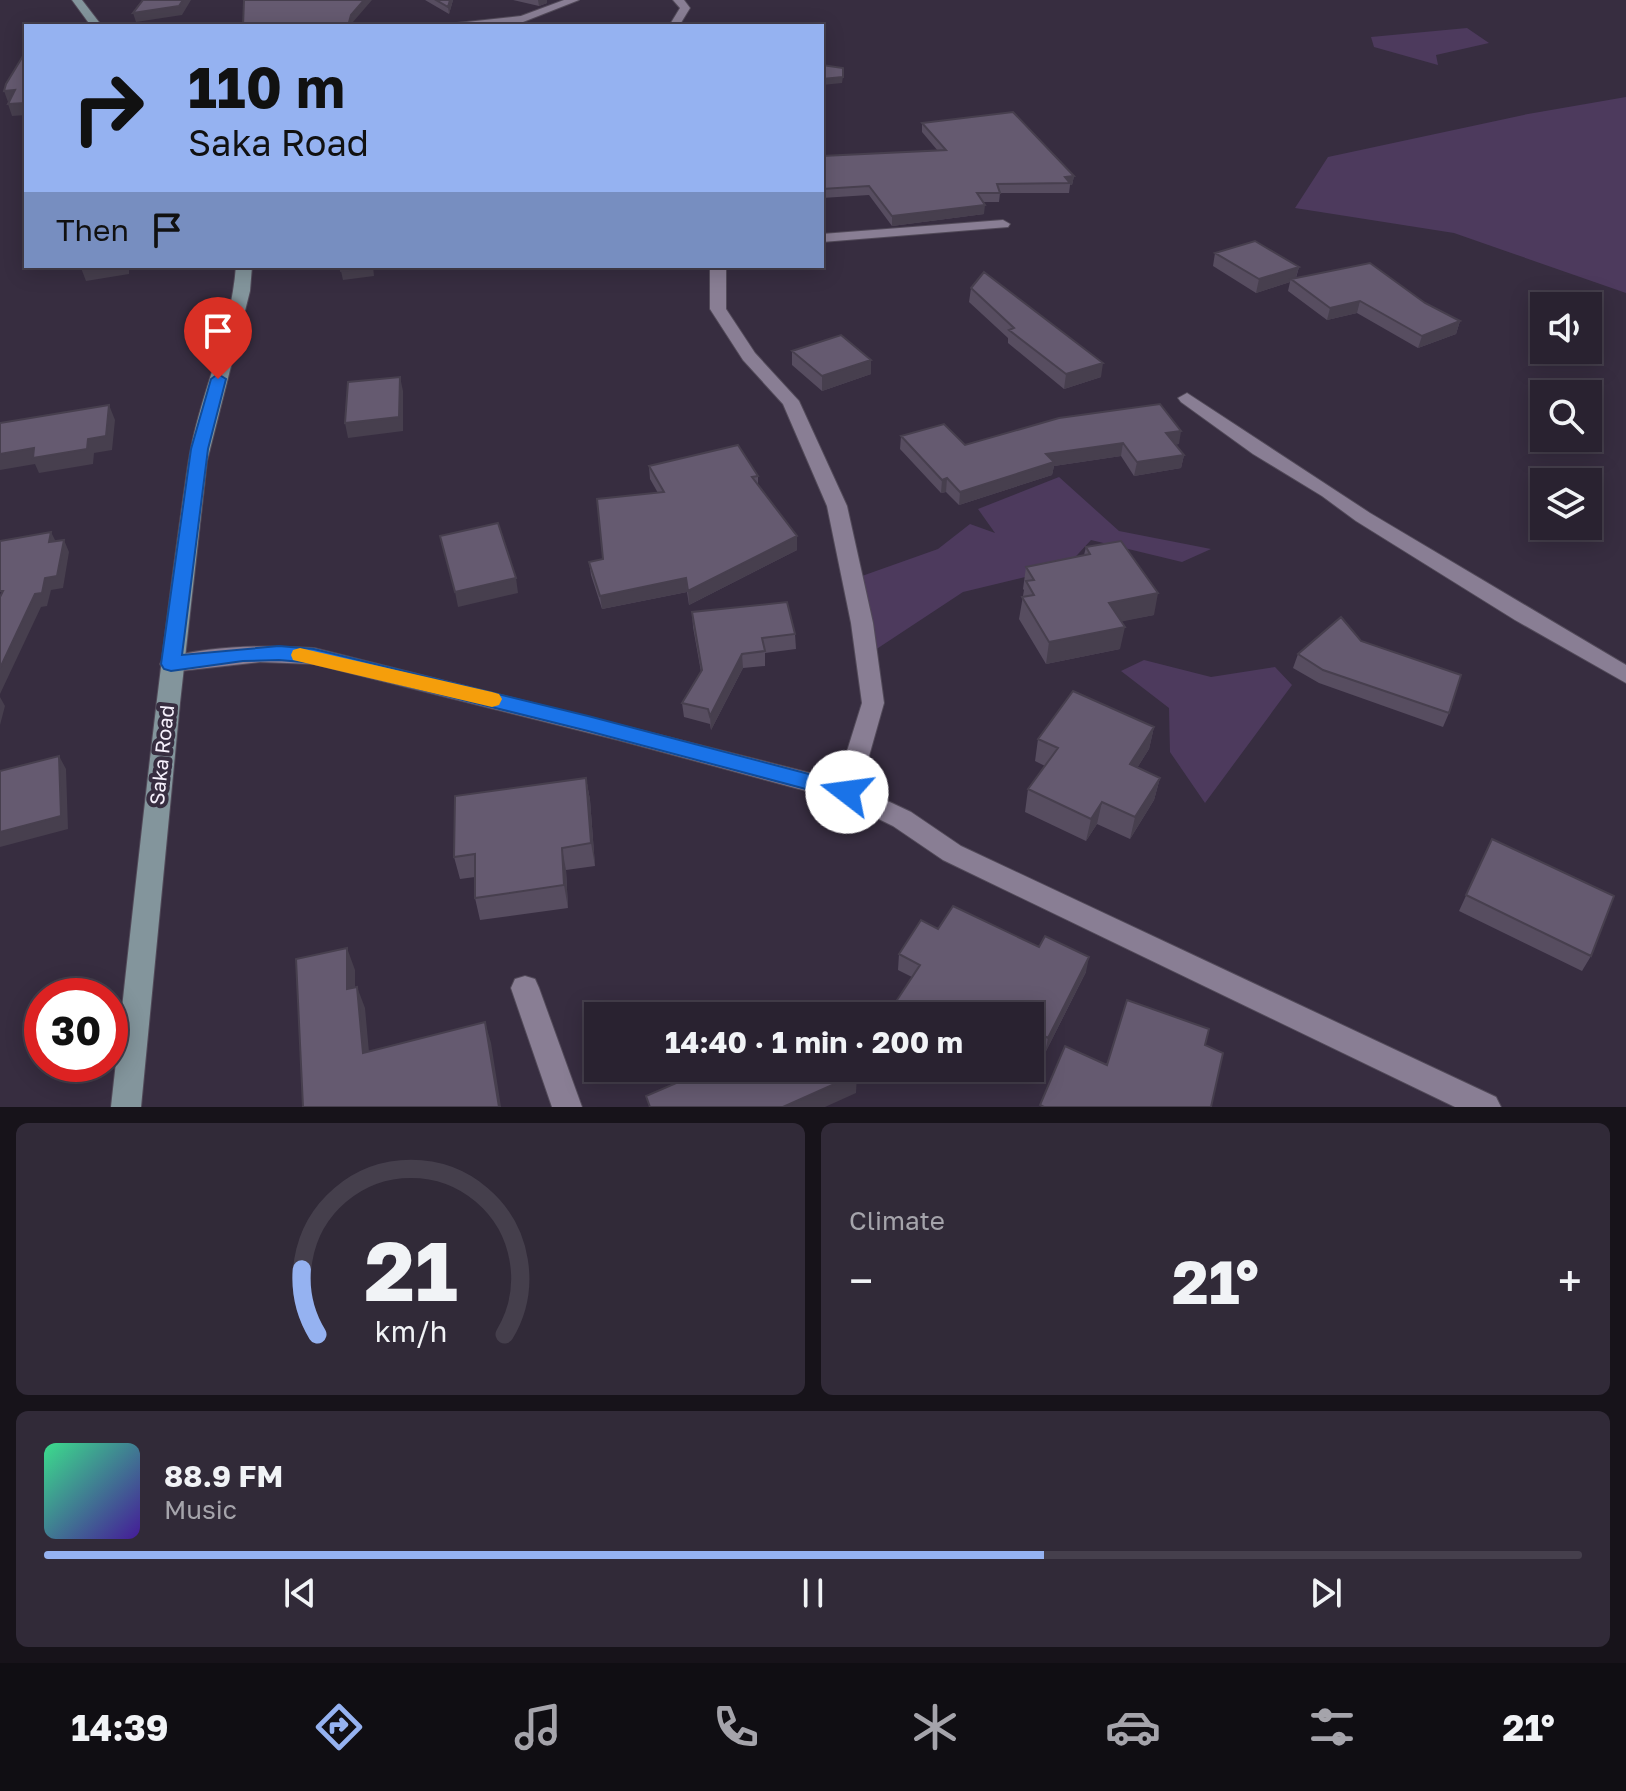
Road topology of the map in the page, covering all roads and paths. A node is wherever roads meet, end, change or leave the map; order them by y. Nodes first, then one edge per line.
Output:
1 (77, 0) edge
2 (574, 0) edge
3 (678, 0) edge
4 (95, 24) edge
5 (476, 24) edge
6 (675, 24) edge
7 (1003, 224) dead end
8 (824, 238) edge
9 (244, 268) edge
10 (718, 268) edge
11 (1187, 398) dead end
12 (171, 664) junction
13 (1626, 675) edge
14 (847, 792) junction
15 (525, 988) dead end
16 (126, 1107) edge
17 (567, 1107) edge
18 (1486, 1107) edge

1 - 4 main road
2 - 5 street
3 - 6 street
7 - 8 street
9 - 12 main road, Saka Road
10 - 14 street
11 - 13 street
12 - 14 street
12 - 16 main road, Saka Road
14 - 18 street
15 - 17 street

